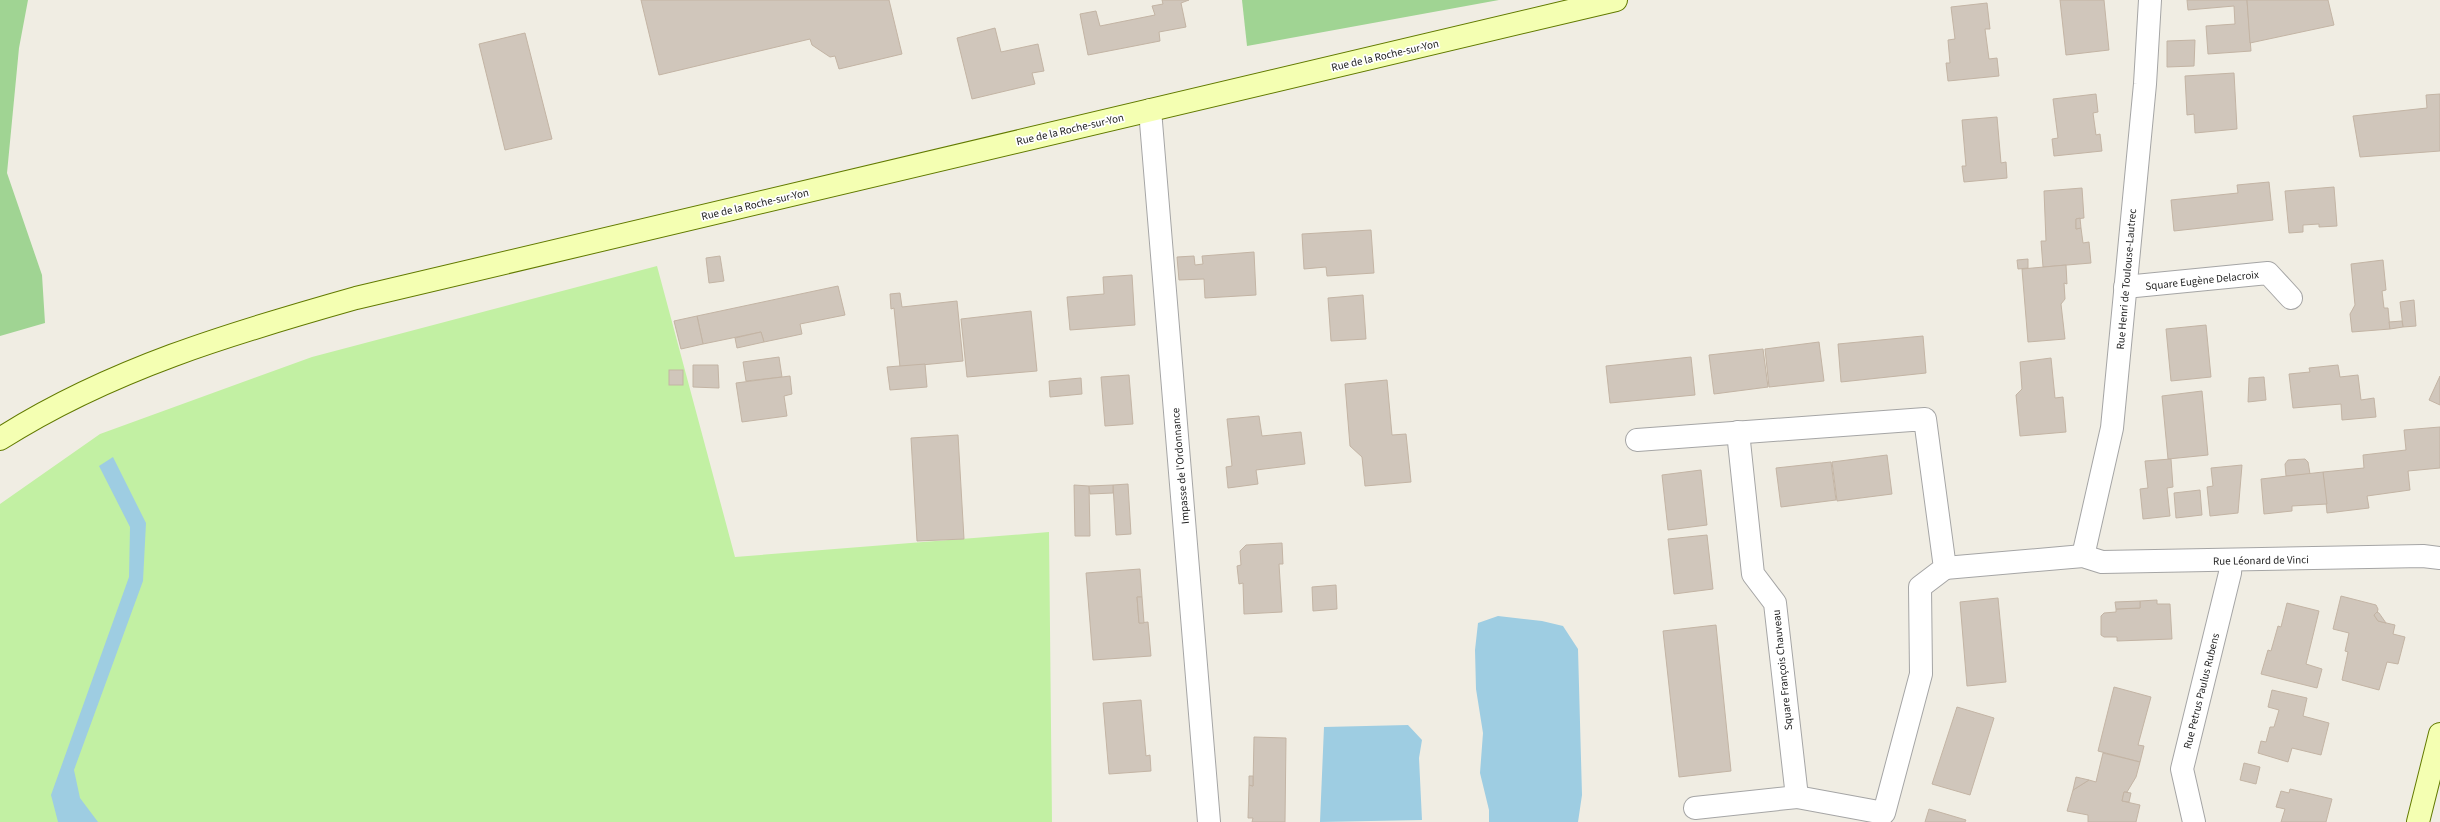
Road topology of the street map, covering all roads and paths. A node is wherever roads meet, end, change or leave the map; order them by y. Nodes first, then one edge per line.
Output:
1 (1616, 0) edge
2 (2150, 0) edge
3 (1150, 110) junction
4 (2125, 287) junction
5 (2291, 298) dead end
6 (1738, 432) junction
7 (0, 438) edge
8 (1637, 440) dead end
9 (2084, 556) junction
10 (2440, 558) edge
11 (2231, 560) junction
12 (1945, 568) junction
13 (2440, 734) edge
14 (1797, 797) junction
15 (1695, 808) dead end
16 (1209, 822) edge
17 (2194, 822) edge
18 (2418, 822) edge

1 - 3 main road, Rue de la Roche-sur-Yon
2 - 4 street, Rue Henri de Toulouse-Lautrec
3 - 7 main road, Rue de la Roche-sur-Yon
3 - 16 street, Impasse de l'Ordonnance
4 - 5 street, Square Eugène Delacroix
4 - 9 street, Rue Henri de Toulouse-Lautrec
6 - 8 street
6 - 12 street
6 - 14 street, Square François Chauveau
9 - 11 street, Rue Léonard de Vinci
9 - 12 street
10 - 11 street, Rue Léonard de Vinci
11 - 17 street, Rue Petrus Paulus Rubens
12 - 14 street
13 - 18 main road
14 - 15 street

